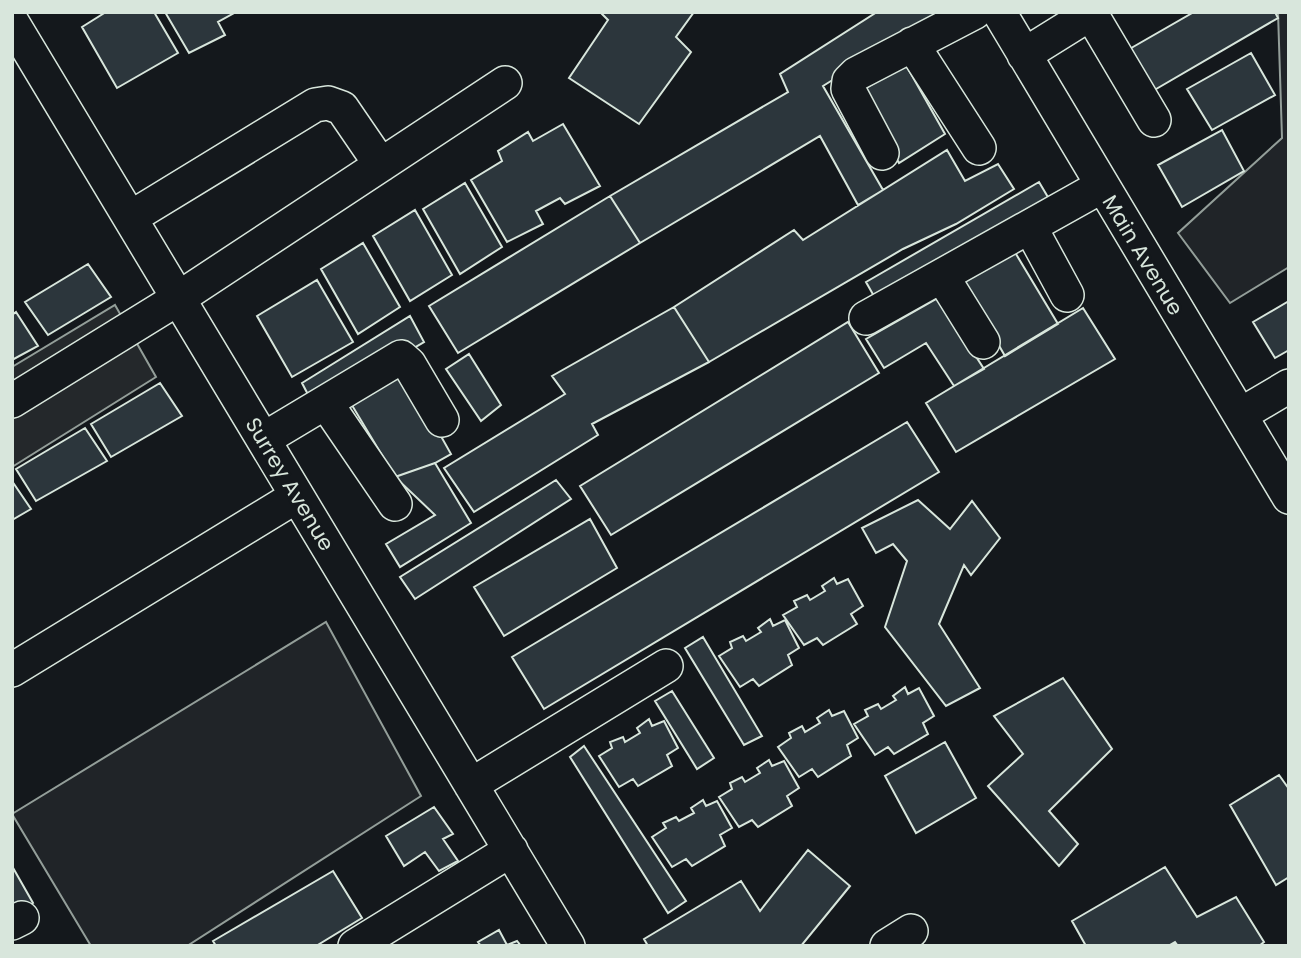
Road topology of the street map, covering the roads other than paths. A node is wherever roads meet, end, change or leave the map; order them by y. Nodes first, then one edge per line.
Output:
1 (975, 12) edge
2 (999, 12) edge
3 (1091, 13) edge
4 (12, 22) edge
5 (912, 44) junction
6 (1024, 55) junction
7 (505, 83) dead end
8 (1154, 120) dead end
9 (979, 148) dead end
10 (882, 153) dead end
11 (381, 165) junction
12 (1102, 186) junction
13 (131, 218) junction
14 (1030, 226) junction
15 (942, 276) junction
16 (1068, 295) dead end
17 (178, 298) junction
18 (866, 318) dead end
19 (983, 342) dead end
20 (1289, 386) edge
21 (12, 401) edge
22 (326, 403) junction
23 (1240, 415) junction
24 (443, 420) dead end
25 (264, 439) junction
26 (298, 496) junction
27 (1289, 497) edge
28 (395, 504) dead end
29 (666, 666) dead end
30 (12, 670) edge
31 (471, 785) junction
32 (511, 850) junction
33 (355, 946) edge
34 (568, 946) edge

1 - 5 street
2 - 6 street, Main Avenue
3 - 6 street
3 - 8 street
4 - 13 street, Surrey Avenue
5 - 9 street
5 - 10 street
6 - 12 street, Main Avenue
7 - 11 street
11 - 13 street
11 - 17 street
12 - 14 street
12 - 23 street, Main Avenue
13 - 17 street, Surrey Avenue
14 - 15 street
14 - 16 street
15 - 18 street
15 - 19 street
17 - 21 street
17 - 25 street, Surrey Avenue
20 - 23 street
22 - 24 street
22 - 25 street
22 - 28 street
23 - 27 street, Main Avenue
25 - 26 street, Surrey Avenue
26 - 30 street
26 - 31 street, Surrey Avenue
29 - 31 street
31 - 32 street, Surrey Avenue
32 - 33 street
32 - 34 street, Surrey Avenue

